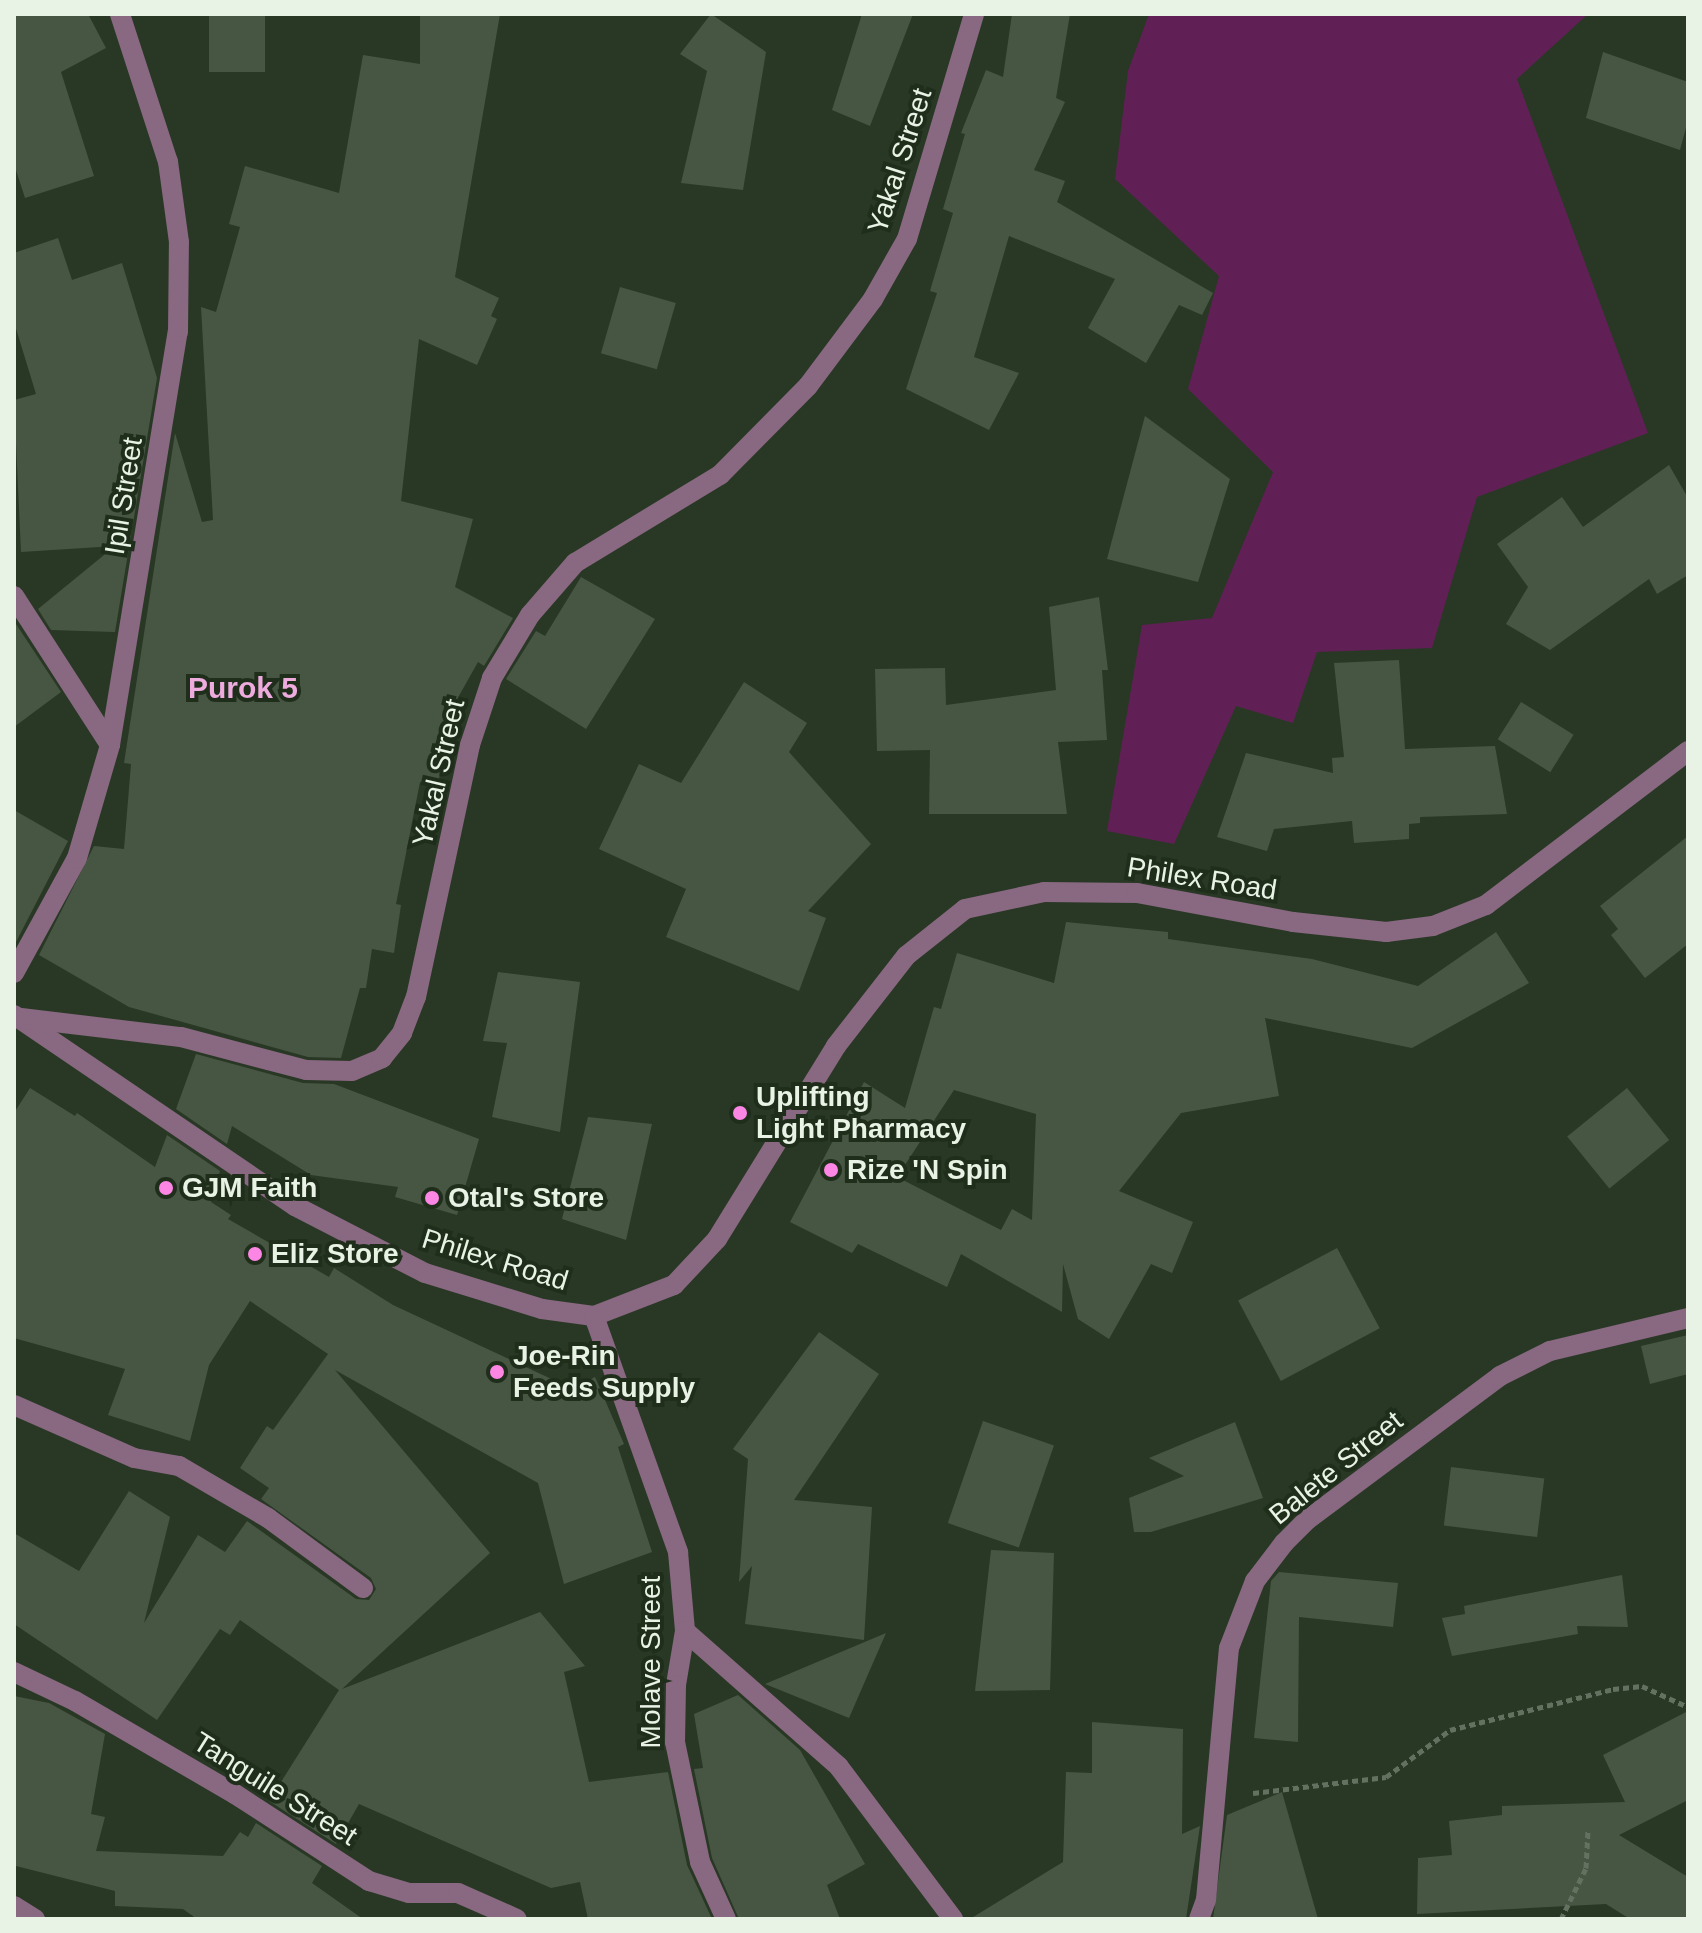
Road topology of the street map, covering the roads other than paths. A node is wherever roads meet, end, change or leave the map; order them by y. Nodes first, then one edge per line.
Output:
1 (120, 14) edge
2 (974, 14) edge
3 (14, 596) edge
4 (110, 745) junction
5 (1688, 751) edge
6 (14, 973) edge
7 (16, 1016) edge
8 (594, 1316) junction
9 (1688, 1318) edge
10 (14, 1405) edge
11 (363, 1588) dead end
12 (685, 1631) junction
13 (14, 1672) edge
14 (14, 1906) edge
15 (35, 1919) edge
16 (517, 1919) edge
17 (726, 1919) edge
18 (953, 1919) edge
19 (1199, 1919) edge

1 - 4 street, Ipil Street
2 - 7 street, Yakal Street
3 - 4 street
4 - 6 street, Ipil Street
5 - 8 street, Philex Road
7 - 8 street, Philex Road
8 - 12 street, Molave Street
9 - 19 street, Balete Street
10 - 11 street
12 - 17 street, Molave Street
12 - 18 street
13 - 16 street, Tanguile Street
14 - 15 street

